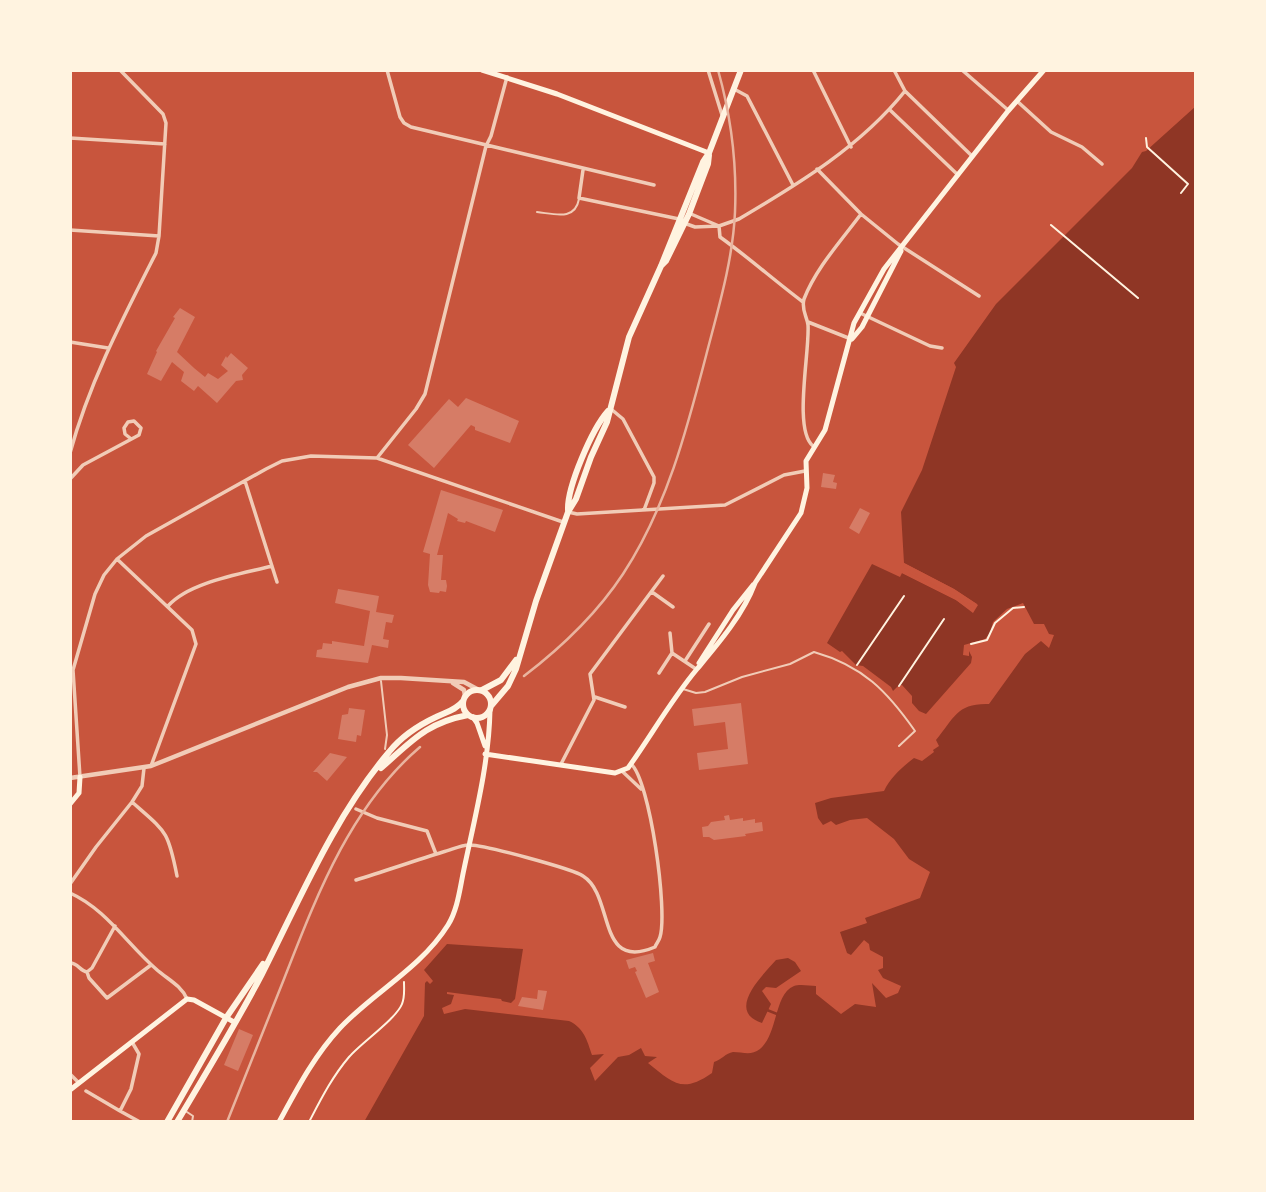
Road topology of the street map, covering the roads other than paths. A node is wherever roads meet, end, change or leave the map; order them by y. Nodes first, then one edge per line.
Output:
1 (120, 70) edge
2 (387, 70) edge
3 (482, 70) edge
4 (708, 70) edge
5 (741, 70) edge
6 (813, 70) edge
7 (894, 70) edge
8 (962, 70) edge
9 (971, 70) edge
10 (1044, 70) edge
11 (966, 75) junction
12 (507, 77) junction
13 (734, 89) junction
14 (905, 91) junction
15 (1017, 101) junction
16 (890, 110) junction
17 (1008, 111) junction
18 (723, 117) junction
19 (70, 138) edge
20 (165, 144) junction
21 (485, 146) junction
22 (850, 147) junction
23 (709, 153) junction
24 (972, 156) junction
25 (1102, 164) dead end
26 (583, 169) junction
27 (817, 169) junction
28 (958, 175) junction
29 (654, 185) dead end
30 (793, 185) junction
31 (579, 198) junction
32 (537, 212) dead end
33 (689, 214) junction
34 (861, 214) junction
35 (682, 220) junction
36 (719, 226) junction
37 (70, 230) edge
38 (159, 236) junction
39 (902, 247) junction
40 (979, 296) dead end
41 (803, 302) junction
42 (860, 313) junction
43 (867, 317) junction
44 (808, 322) junction
45 (852, 339) junction
46 (70, 342) edge
47 (108, 348) junction
48 (942, 348) dead end
49 (610, 408) junction
50 (70, 430) edge
51 (76, 431) junction
52 (130, 438) junction
53 (813, 446) junction
54 (70, 453) edge
55 (377, 458) junction
56 (805, 471) junction
57 (70, 479) edge
58 (245, 481) junction
59 (644, 510) junction
60 (568, 512) junction
61 (565, 523) junction
62 (117, 559) junction
63 (272, 566) junction
64 (663, 576) dead end
65 (277, 582) dead end
66 (652, 592) junction
67 (168, 606) junction
68 (673, 607) dead end
69 (709, 624) dead end
70 (670, 633) dead end
71 (521, 652) junction
72 (672, 653) junction
73 (685, 662) junction
74 (696, 669) junction
75 (72, 670) edge
76 (659, 673) dead end
77 (381, 678) junction
78 (452, 683) junction
79 (683, 688) junction
80 (480, 690) junction
81 (595, 697) junction
82 (464, 698) junction
83 (625, 707) dead end
84 (490, 708) junction
85 (470, 716) junction
86 (899, 746) dead end
87 (385, 749) dead end
88 (485, 752) junction
89 (561, 764) junction
90 (631, 764) junction
91 (151, 766) junction
92 (144, 768) junction
93 (624, 772) junction
94 (372, 776) junction
95 (80, 777) junction
96 (70, 778) edge
97 (641, 789) junction
98 (132, 802) junction
99 (70, 804) edge
100 (358, 810) dead end
101 (469, 845) junction
102 (436, 854) junction
103 (177, 876) dead end
104 (356, 880) dead end
105 (70, 884) edge
106 (70, 893) edge
107 (115, 926) junction
108 (272, 951) junction
109 (70, 963) edge
110 (151, 965) junction
111 (87, 972) junction
112 (187, 999) junction
113 (226, 1018) junction
114 (234, 1022) junction
115 (132, 1042) junction
116 (70, 1074) edge
117 (79, 1083) junction
118 (70, 1090) edge
119 (86, 1091) dead end
120 (176, 1105) junction
121 (184, 1110) junction
122 (120, 1111) junction
123 (140, 1122) edge
124 (166, 1122) edge
125 (177, 1122) edge
126 (192, 1122) edge
127 (279, 1122) edge

1 - 20 street
2 - 21 street
3 - 12 main road
4 - 18 street
5 - 13 main road
6 - 22 street
7 - 14 street
8 - 11 street
9 - 11 street
10 - 15 main road
11 - 17 street
12 - 21 street
12 - 23 main road
13 - 18 main road
13 - 30 street
14 - 16 street
14 - 24 street
15 - 17 main road
15 - 25 street
16 - 22 street
16 - 28 street
17 - 24 main road
18 - 23 main road
19 - 20 street
20 - 38 street
21 - 26 street
21 - 55 street
22 - 27 street
23 - 33 main road
23 - 35 main road
24 - 28 main road
26 - 29 street
26 - 31 street
27 - 30 street
27 - 34 street
28 - 39 main road
30 - 36 street
31 - 32 lane
31 - 35 street
33 - 35 main road
33 - 36 street
34 - 39 street
34 - 41 street
35 - 36 street
35 - 49 main road
36 - 41 street
37 - 38 street
38 - 47 street
39 - 40 street
39 - 42 main road
39 - 43 main road
41 - 44 street
42 - 43 street
42 - 45 main road
43 - 45 main road
43 - 48 street
44 - 45 street
44 - 53 street
45 - 53 main road
46 - 47 street
47 - 51 street
49 - 59 street
49 - 60 main road
50 - 51 street
51 - 54 street
52 - 52 street
52 - 57 street
53 - 56 main road
55 - 58 street
55 - 61 street
56 - 59 street
56 - 74 main road
58 - 62 street
58 - 63 street
59 - 60 street
60 - 61 main road
61 - 71 main road
62 - 67 street
62 - 75 street
63 - 65 street
63 - 67 street
64 - 66 street
66 - 68 street
66 - 81 street
67 - 91 street
69 - 73 street
70 - 72 street
71 - 80 main road
71 - 84 main road
72 - 73 street
72 - 76 street
73 - 74 street
74 - 79 main road
75 - 95 street
77 - 78 street
77 - 87 lane
77 - 91 street
78 - 80 street
78 - 82 street
79 - 86 lane
79 - 90 main road
80 - 82 main road
80 - 84 main road
81 - 83 street
81 - 89 street
82 - 85 main road
82 - 94 main road
84 - 85 main road
84 - 88 main road
85 - 88 main road
85 - 94 main road
88 - 89 main road
88 - 101 main road
89 - 93 main road
90 - 93 main road
90 - 97 street
91 - 92 street
92 - 95 street
92 - 98 street
93 - 97 street
94 - 108 main road
95 - 96 street
95 - 99 main road
97 - 101 street
98 - 103 street
98 - 105 street
100 - 102 street
101 - 102 street
101 - 127 main road
102 - 104 street
106 - 107 street
107 - 110 street
107 - 111 street
108 - 113 main road
108 - 114 main road
109 - 111 street
110 - 111 street
110 - 112 street
112 - 113 main road
112 - 115 main road
113 - 114 main road
113 - 120 main road
114 - 121 main road
115 - 117 main road
115 - 122 street
116 - 117 street
117 - 118 main road
119 - 122 street
120 - 121 lane
120 - 124 main road
121 - 125 main road
121 - 126 lane
122 - 123 street

